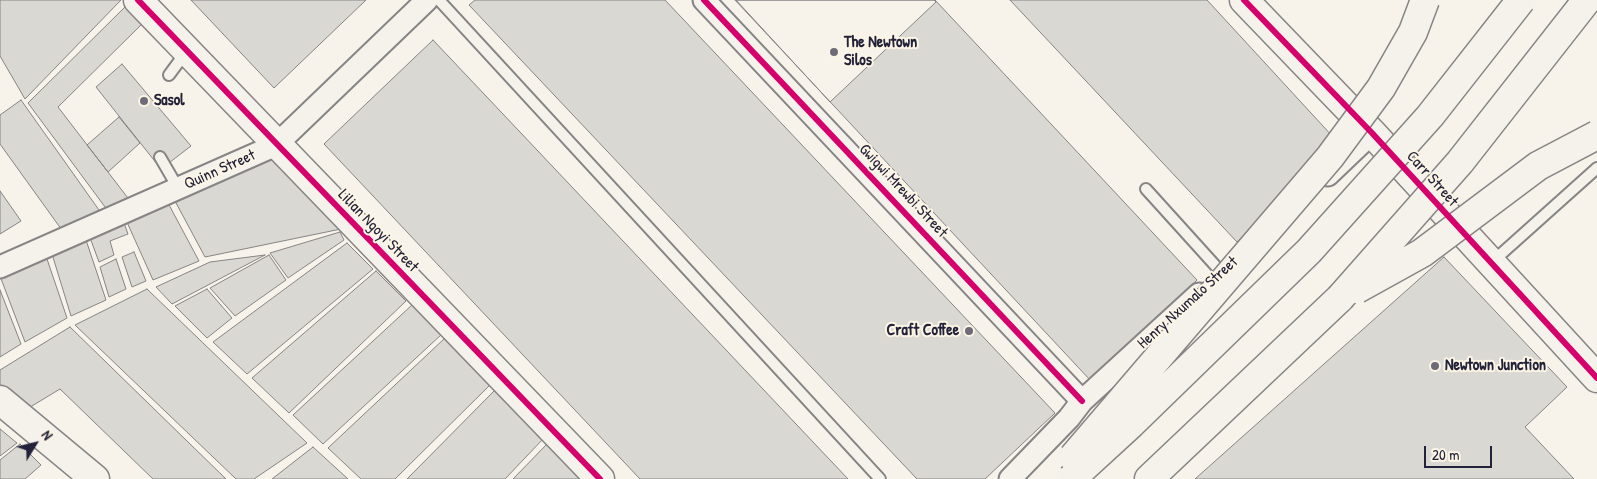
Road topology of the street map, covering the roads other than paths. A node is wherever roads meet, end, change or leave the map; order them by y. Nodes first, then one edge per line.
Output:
1 (138, 0) edge
2 (426, 0) edge
3 (439, 0) edge
4 (704, 0) edge
5 (1244, 0) edge
6 (1425, 0) edge
7 (1521, 0) edge
8 (1587, 0) edge
9 (186, 51) junction
10 (169, 75) dead end
11 (1372, 133) junction
12 (1597, 135) edge
13 (276, 145) junction
14 (160, 157) dead end
15 (1597, 168) edge
16 (178, 188) junction
17 (1146, 189) dead end
18 (1490, 263) junction
19 (0, 267) edge
20 (1222, 273) junction
21 (1340, 298) junction
22 (1597, 378) edge
23 (0, 400) edge
24 (1082, 401) junction
25 (94, 479) edge
26 (600, 479) edge
27 (880, 479) edge
28 (1010, 479) edge
29 (1054, 479) edge
30 (1071, 479) edge
31 (1148, 479) edge

1 - 9 main road, Lilian Ngoyi Street
2 - 13 street, Quinn Street
3 - 27 lane
4 - 24 street, Gwigwi Mrewbi Street
5 - 11 main road, Carr Street
6 - 29 main road, bridge
7 - 30 main road, bridge
8 - 21 main road, bridge
9 - 10 lane
9 - 13 main road, Lilian Ngoyi Street
11 - 18 main road, Carr Street
11 - 20 street, Henry Nxumalo Street
12 - 21 main road, bridge
13 - 16 street, Quinn Street
13 - 26 main road, Lilian Ngoyi Street
14 - 16 lane
15 - 18 lane
16 - 19 street, Quinn Street
17 - 20 lane
18 - 22 main road, Carr Street
20 - 24 street, Henry Nxumalo Street
21 - 31 main road
23 - 25 main road
24 - 28 street, Henry Nxumalo Street

